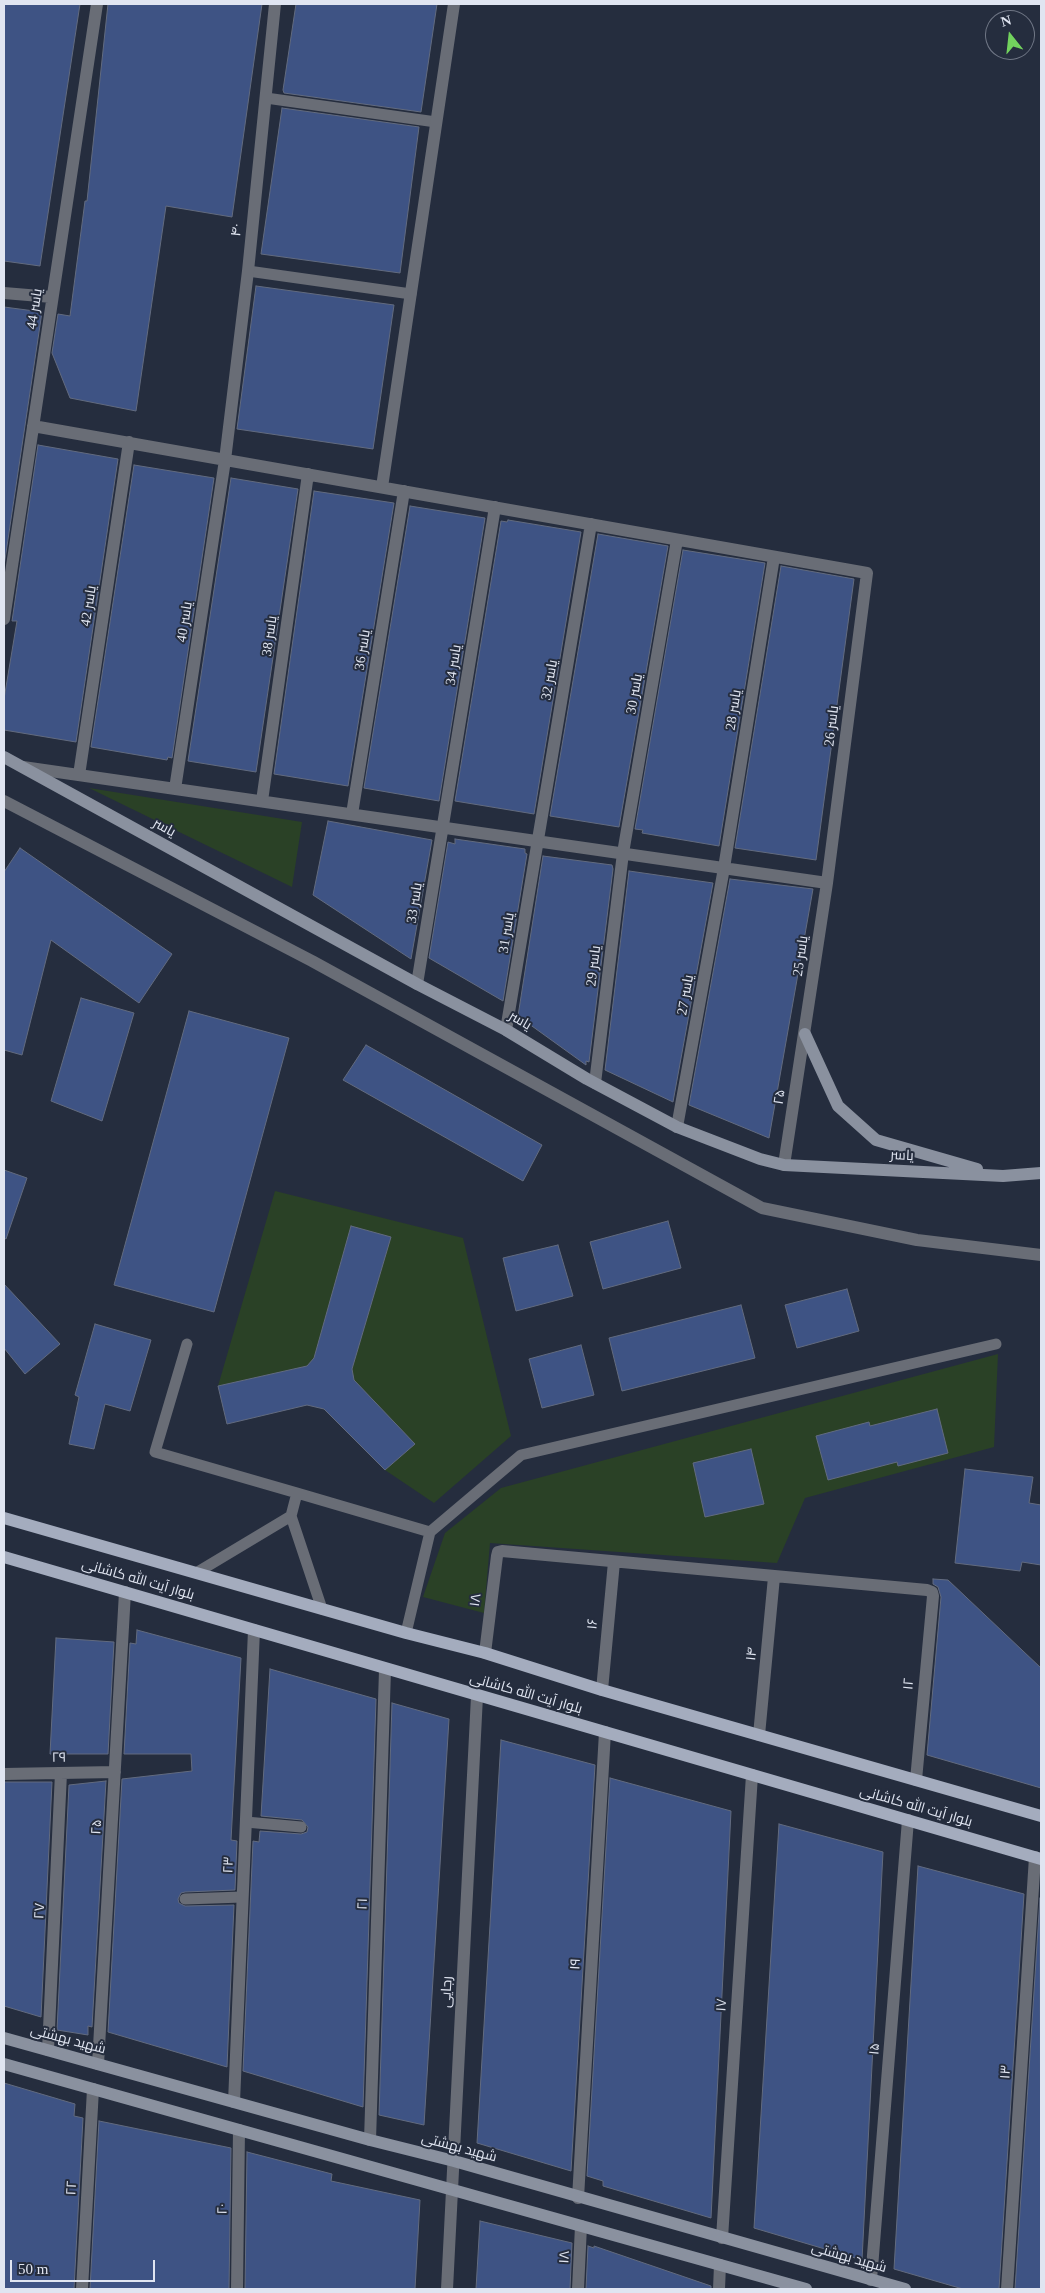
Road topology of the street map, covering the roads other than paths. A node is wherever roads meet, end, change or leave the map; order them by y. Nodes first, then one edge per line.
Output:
1 (97, 4) edge
2 (275, 4) edge
3 (454, 4) edge
4 (266, 98) junction
5 (436, 122) junction
6 (248, 271) junction
7 (4, 293) edge
8 (411, 294) junction
9 (52, 297) junction
10 (33, 426) junction
11 (128, 442) junction
12 (225, 460) junction
13 (308, 474) junction
14 (382, 487) junction
15 (404, 491) junction
16 (495, 507) junction
17 (591, 524) junction
18 (677, 540) junction
19 (774, 557) junction
20 (4, 619) edge
21 (4, 757) edge
22 (21, 766) junction
23 (79, 775) junction
24 (175, 789) junction
25 (4, 801) edge
26 (262, 801) junction
27 (352, 814) junction
28 (442, 827) junction
29 (538, 841) junction
30 (623, 853) junction
31 (724, 868) junction
32 (827, 882) junction
33 (417, 984) junction
34 (506, 1030) junction
35 (805, 1034) junction
36 (594, 1083) junction
37 (678, 1127) junction
38 (784, 1165) junction
39 (1041, 1173) edge
40 (1003, 1176) junction
41 (1041, 1255) edge
42 (187, 1344) dead end
43 (996, 1344) dead end
44 (297, 1493) junction
45 (291, 1516) junction
46 (4, 1518) edge
47 (430, 1532) junction
48 (4, 1557) edge
49 (614, 1562) junction
50 (196, 1573) junction
51 (774, 1577) junction
52 (125, 1592) junction
53 (322, 1609) junction
54 (254, 1630) junction
55 (406, 1633) junction
56 (485, 1653) junction
57 (385, 1670) junction
58 (602, 1690) junction
59 (477, 1696) junction
60 (605, 1732) junction
61 (759, 1735) junction
62 (115, 1772) junction
63 (61, 1773) junction
64 (4, 1774) edge
65 (752, 1775) junction
66 (916, 1780) junction
67 (1041, 1816) edge
68 (908, 1820) junction
69 (246, 1822) junction
70 (301, 1827) dead end
71 (1038, 1858) edge
72 (242, 1897) junction
73 (185, 1899) dead end
74 (4, 2038) edge
75 (48, 2050) junction
76 (4, 2064) edge
77 (98, 2064) junction
78 (93, 2089) junction
79 (234, 2102) junction
80 (239, 2130) junction
81 (370, 2140) junction
82 (454, 2161) junction
83 (452, 2190) junction
84 (578, 2198) junction
85 (581, 2226) junction
86 (722, 2238) junction
87 (720, 2266) junction
88 (871, 2280) junction
89 (82, 2289) edge
90 (237, 2289) edge
91 (447, 2289) edge
92 (578, 2289) edge
93 (718, 2289) edge
94 (806, 2289) edge
95 (905, 2289) edge
96 (1007, 2289) edge

1 - 9 street, یاسر 44
2 - 4 street, ۴۰
3 - 5 street
4 - 5 lane
4 - 6 street, ۴۰
5 - 8 street
6 - 8 lane
6 - 12 street, ۴۰
7 - 9 street
8 - 14 street
9 - 10 street, یاسر 44
10 - 11 street
10 - 20 street, یاسر 44
11 - 12 street
11 - 23 street, یاسر 42
12 - 13 street
12 - 24 street, یاسر 40
13 - 14 street
13 - 26 street, یاسر 38
14 - 15 street
15 - 16 street
15 - 27 street, یاسر 36
16 - 17 street
16 - 28 street, یاسر 34
17 - 18 street
17 - 29 street, یاسر 32
18 - 19 street
18 - 30 street, یاسر 30
19 - 31 street, یاسر 28
19 - 32 street, یاسر 26
21 - 22 main road, یاسر
22 - 23 street, یاسر
22 - 33 main road, یاسر
23 - 24 street, یاسر
24 - 26 street, یاسر
25 - 41 street
26 - 27 street, یاسر
27 - 28 street, یاسر
28 - 29 street, یاسر
28 - 33 street, یاسر 33
29 - 30 street, یاسر
29 - 34 street, یاسر 31
30 - 31 street, یاسر
30 - 36 street, یاسر 29
31 - 32 street, یاسر
31 - 37 street, یاسر 27
32 - 35 street, یاسر 25
33 - 34 main road, یاسر
34 - 36 main road, یاسر
35 - 38 street, ۲۵
35 - 40 main road
36 - 37 main road, یاسر
37 - 38 main road, یاسر
38 - 40 main road, یاسر
39 - 40 main road, یاسر
42 - 44 lane
43 - 47 lane
44 - 45 lane
44 - 47 lane
45 - 50 lane
45 - 53 lane
46 - 50 main road, بلوار آیت الله کاشانی
47 - 55 lane
48 - 52 main road, بلوار آیت الله کاشانی
49 - 51 street
49 - 56 street, ۱۸
49 - 58 street, ۱۶
50 - 53 main road, بلوار آیت الله کاشانی
51 - 61 street, ۱۴
51 - 66 street, ۱۲
52 - 54 main road, بلوار آیت الله کاشانی
52 - 62 street, ۲۵
53 - 55 main road, بلوار آیت الله کاشانی
54 - 57 main road, بلوار آیت الله کاشانی
54 - 69 street, ۲۳
55 - 56 main road, بلوار آیت الله کاشانی
56 - 58 main road, بلوار آیت الله کاشانی
57 - 59 main road, بلوار آیت الله کاشانی
57 - 81 street, ۲۱
58 - 61 main road, بلوار آیت الله کاشانی
59 - 60 main road, بلوار آیت الله کاشانی
59 - 82 street, رجایی
60 - 65 main road, بلوار آیت الله کاشانی
60 - 84 street, ۱۹
61 - 66 main road, بلوار آیت الله کاشانی
62 - 63 street, ۲۹
62 - 77 street, ۲۵
63 - 64 street, ۲۹
63 - 75 street, ۲۷
65 - 68 main road, بلوار آیت الله کاشانی
65 - 86 street, ۱۷
66 - 67 main road, بلوار آیت الله کاشانی
68 - 71 main road, بلوار آیت الله کاشانی
68 - 88 street, ۱۵
69 - 70 lane
69 - 72 street, ۲۳
71 - 96 street, ۱۳
72 - 73 lane
72 - 79 street, ۲۳
74 - 75 main road, شهید بهشتی
75 - 77 main road, شهید بهشتی
76 - 78 main road
77 - 79 main road, شهید بهشتی
78 - 80 main road
78 - 89 street, ۲۲
79 - 81 main road, شهید بهشتی
80 - 83 main road
80 - 90 street, ۲۰
81 - 82 main road, شهید بهشتی
82 - 83 street, رجایی
82 - 84 main road, شهید بهشتی
83 - 85 main road
83 - 91 street, رجایی
84 - 86 main road, شهید بهشتی
85 - 87 main road
85 - 92 street, ۱۸
86 - 88 main road, شهید بهشتی
87 - 93 street
87 - 94 main road
88 - 95 main road, شهید بهشتی

